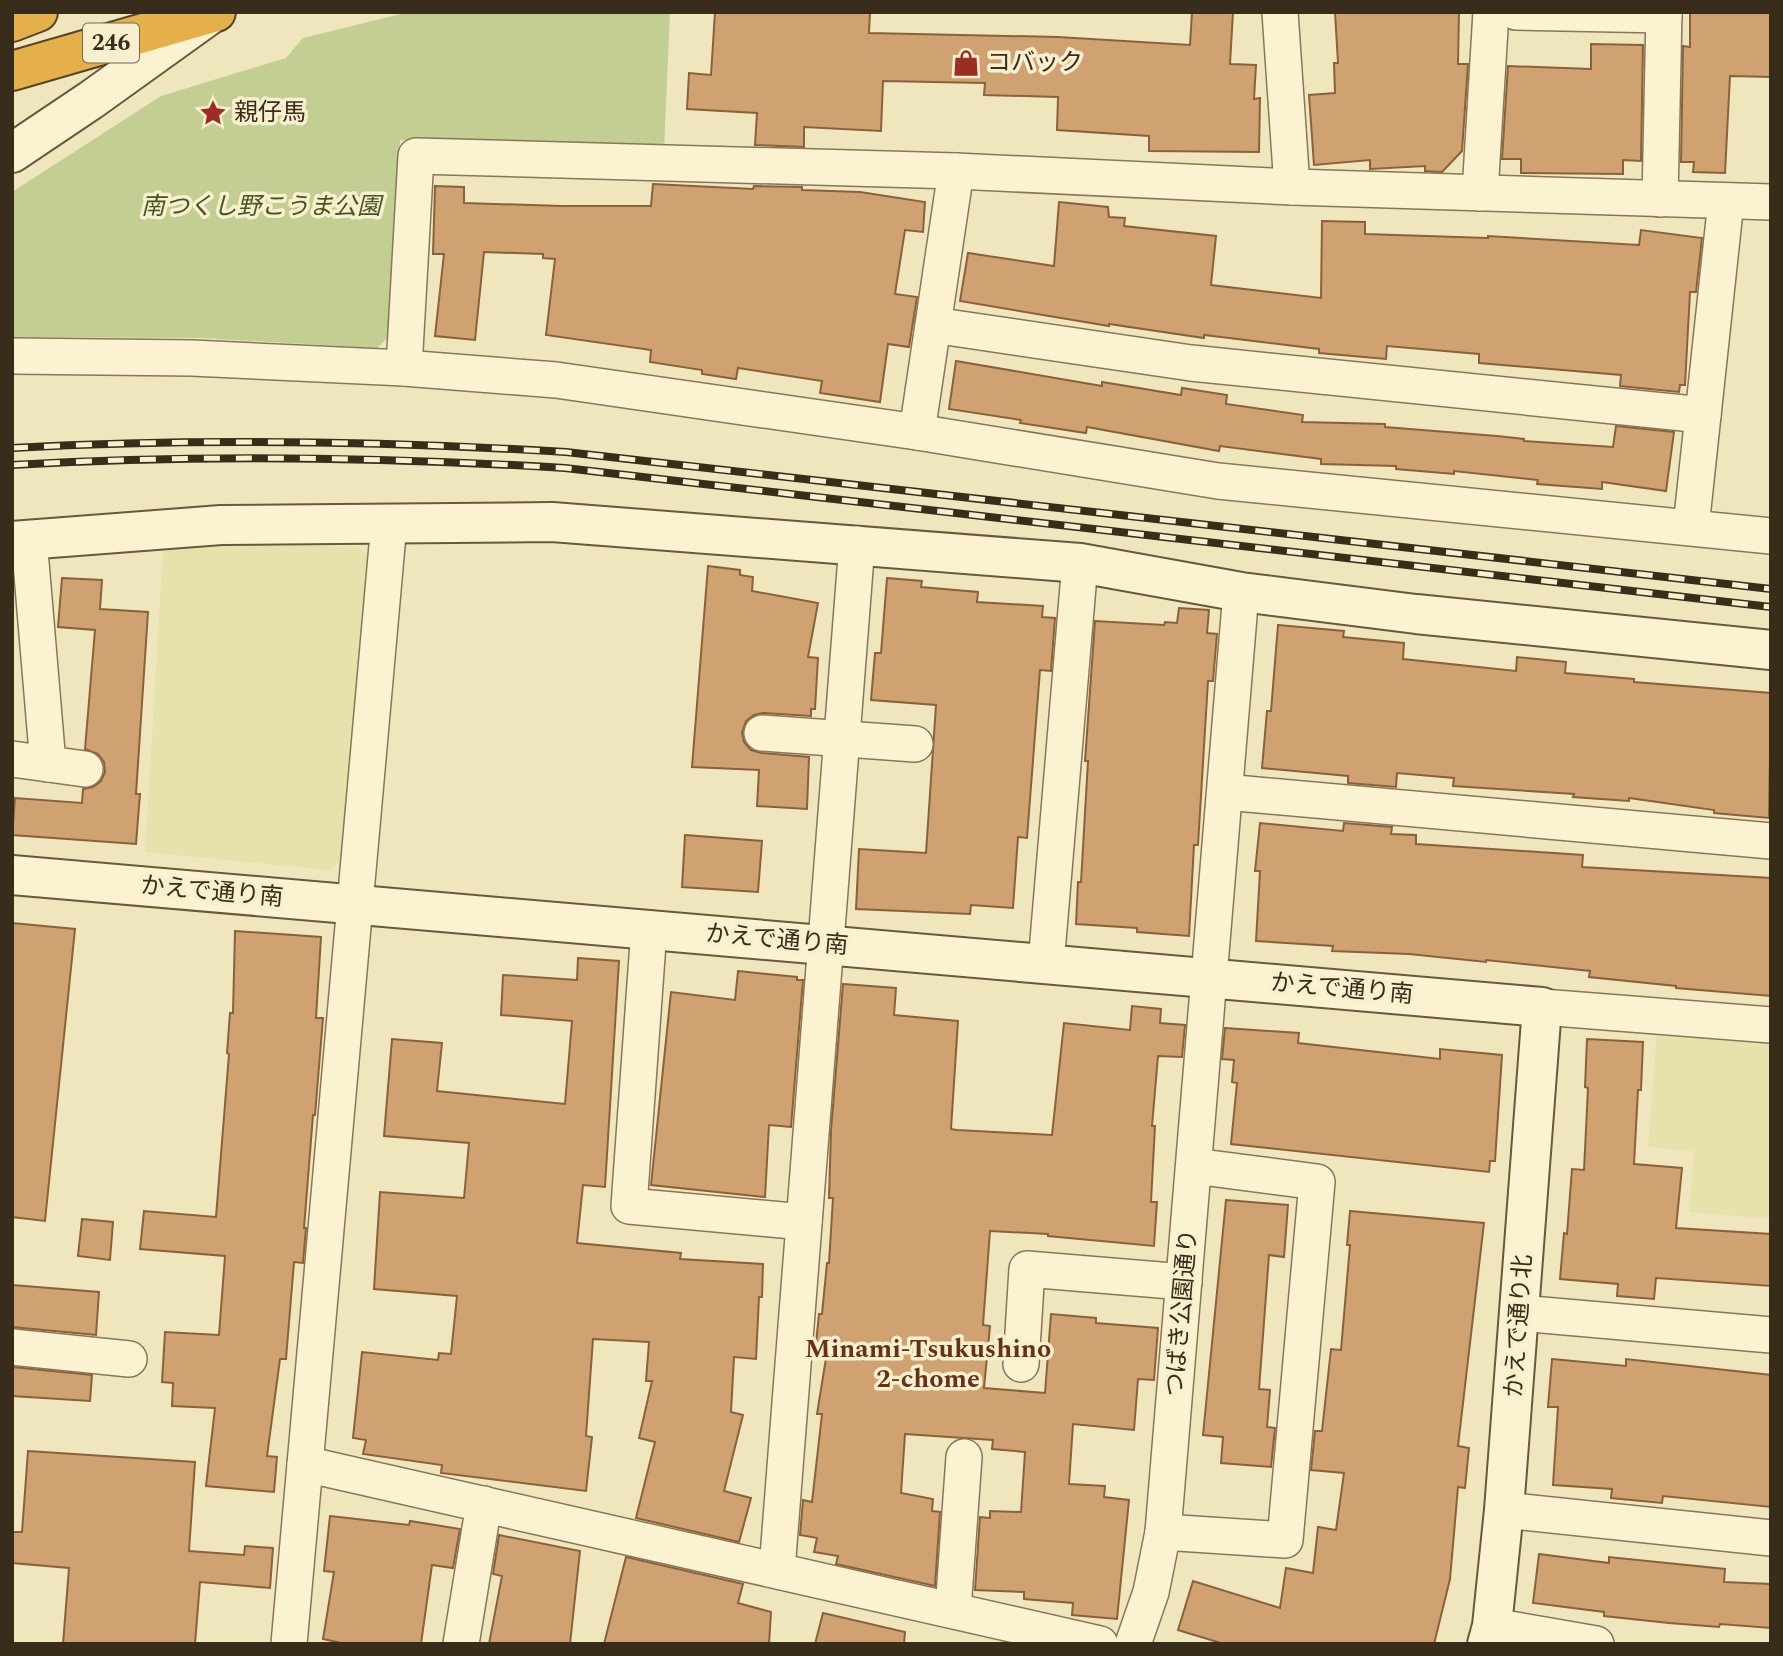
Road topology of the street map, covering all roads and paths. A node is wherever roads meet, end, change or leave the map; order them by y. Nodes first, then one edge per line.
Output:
1 (38, 12) edge
2 (1280, 12) edge
3 (1491, 12) edge
4 (1516, 12) edge
5 (213, 13) edge
6 (1664, 13) edge
7 (12, 22) edge
8 (12, 71) edge
9 (12, 153) edge
10 (956, 171) junction
11 (1292, 187) junction
12 (1480, 193) junction
13 (1660, 199) junction
14 (1726, 201) junction
15 (1771, 202) edge
16 (933, 325) junction
17 (12, 356) edge
18 (404, 368) junction
19 (1703, 415) junction
20 (917, 432) junction
21 (388, 523) junction
22 (1691, 527) junction
23 (1771, 536) edge
24 (21, 540) edge
25 (857, 544) junction
26 (1080, 563) junction
27 (1241, 592) junction
28 (1771, 650) edge
29 (762, 733) dead end
30 (841, 738) junction
31 (915, 744) dead end
32 (12, 759) edge
33 (48, 764) junction
34 (85, 769) dead end
35 (1225, 792) junction
36 (1771, 841) edge
37 (12, 875) edge
38 (355, 904) junction
39 (649, 929) junction
40 (825, 944) junction
41 (1046, 964) junction
42 (1210, 978) junction
43 (1542, 1007) junction
44 (1771, 1025) edge
45 (1194, 1166) junction
46 (804, 1222) junction
47 (1184, 1282) junction
48 (1520, 1314) junction
49 (1771, 1335) edge
50 (12, 1347) edge
51 (129, 1359) dead end
52 (1021, 1364) dead end
53 (964, 1457) dead end
54 (305, 1464) junction
55 (484, 1504) junction
56 (1504, 1510) junction
57 (1163, 1532) junction
58 (1771, 1538) edge
59 (778, 1570) junction
60 (953, 1610) junction
61 (1489, 1635) edge
62 (289, 1644) edge
63 (461, 1644) edge
64 (1100, 1644) edge
65 (1133, 1644) edge
66 (1596, 1644) edge

1 - 7 highway
2 - 11 street
3 - 12 street
4 - 6 street
5 - 8 highway, 246
5 - 9 street
6 - 13 street
10 - 11 street
10 - 16 street
10 - 18 street
11 - 12 street
12 - 13 street
13 - 14 street
14 - 15 street
14 - 19 street
16 - 19 street
16 - 20 street
17 - 18 street
18 - 20 street
19 - 22 street
20 - 22 street
21 - 24 street
21 - 25 street
21 - 38 street
22 - 23 street
24 - 33 street
25 - 26 street
25 - 30 street
26 - 27 street
26 - 41 street
27 - 28 street
27 - 35 street, つばき公園通り
29 - 30 street
30 - 31 street
30 - 40 street
32 - 33 street
33 - 34 street
35 - 36 street
35 - 42 street, つばき公園通り
37 - 38 street, かえで通り南
38 - 39 street, かえで通り南
38 - 54 street
39 - 40 street, かえで通り南
39 - 46 street
40 - 41 street, かえで通り南
40 - 46 street
41 - 42 street, かえで通り南
42 - 43 street, かえで通り南
42 - 45 street, つばき公園通り
43 - 44 street
43 - 48 street, かえで通り北
45 - 47 street, つばき公園通り
45 - 57 street
46 - 59 street
47 - 52 street
47 - 57 street, つばき公園通り
48 - 49 street
48 - 56 street, かえで通り北
50 - 51 street
53 - 60 street
54 - 55 street
54 - 62 street
55 - 59 street
55 - 63 street
56 - 58 street
56 - 61 street, かえで通り北
57 - 65 street, つばき公園通り
59 - 60 street
60 - 64 street
61 - 66 street

